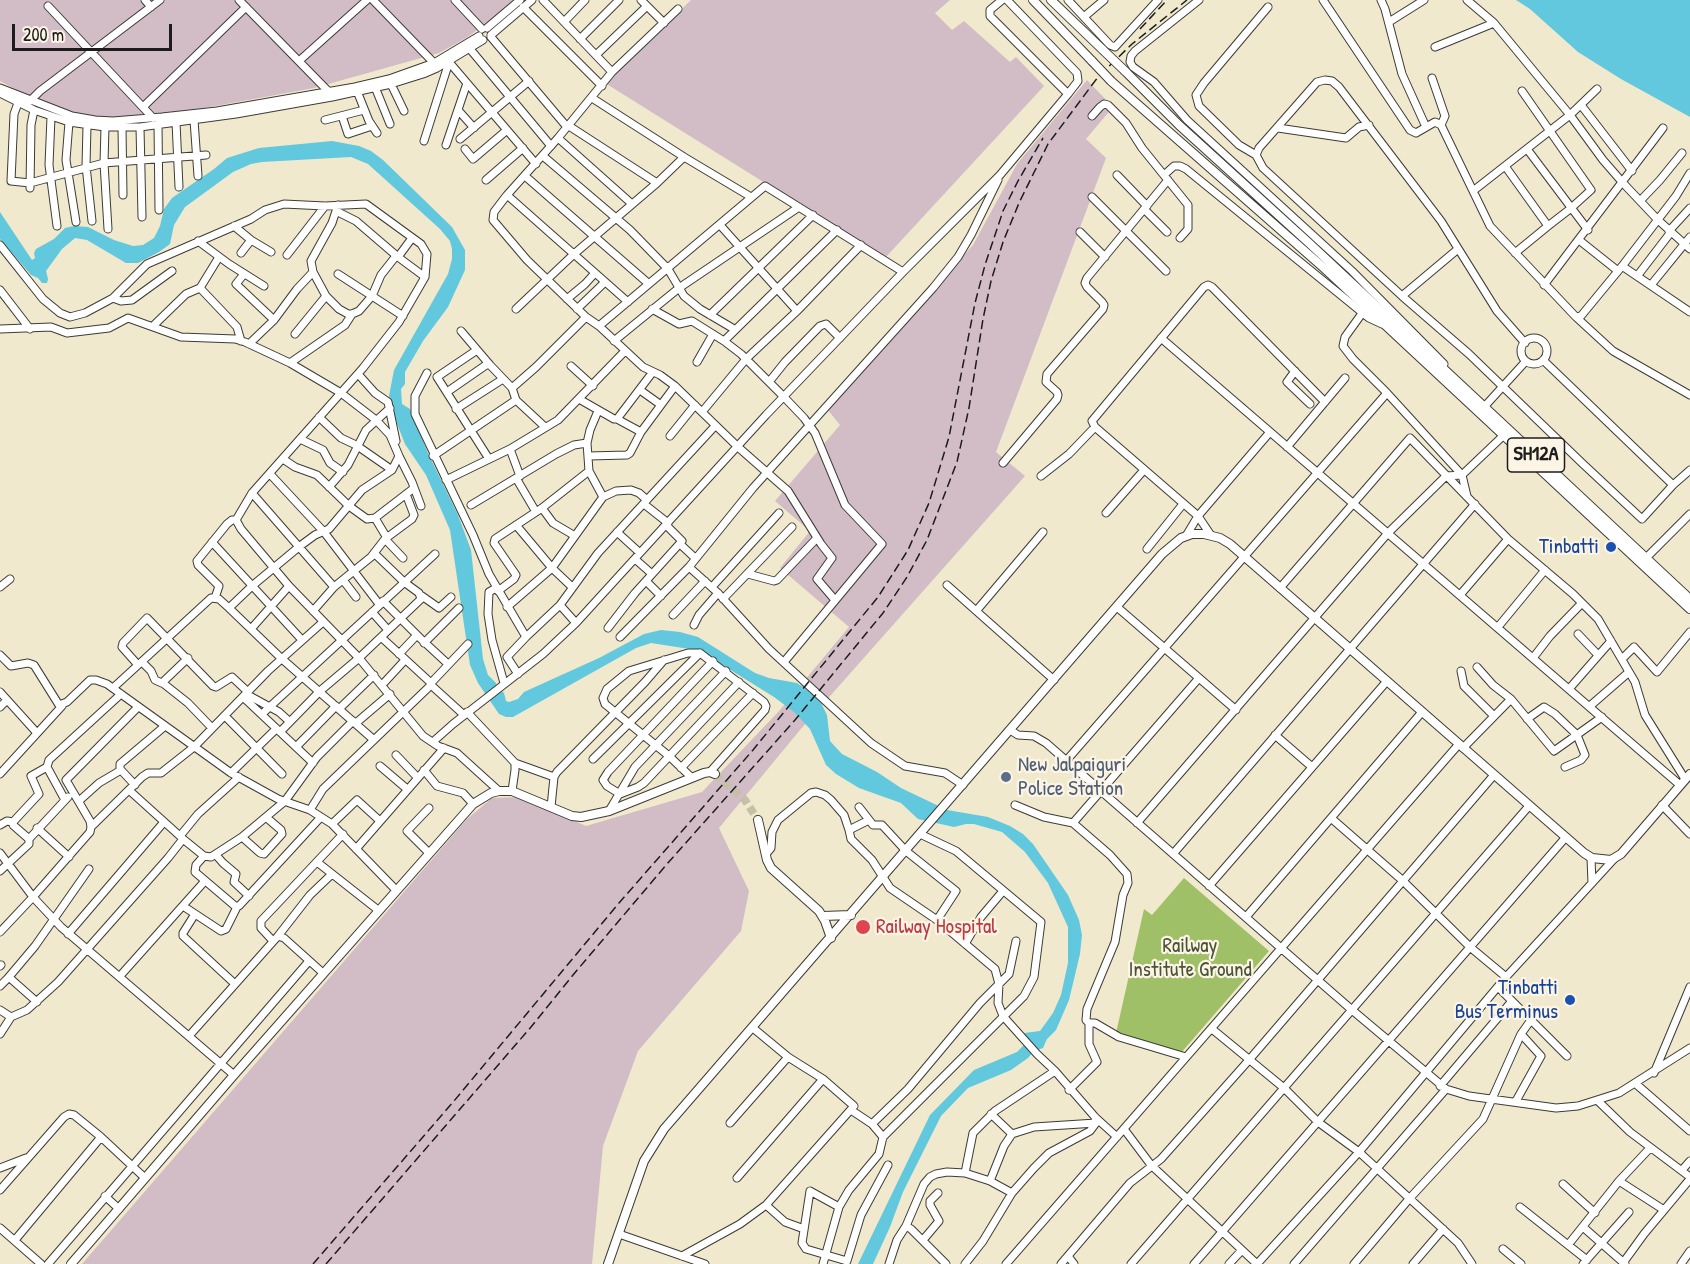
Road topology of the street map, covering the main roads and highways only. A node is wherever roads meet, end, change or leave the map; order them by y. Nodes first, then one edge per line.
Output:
1 (1033, 0) edge
2 (1052, 0) edge
3 (1690, 599) edge
4 (1690, 609) edge
5 (713, 773) road end
6 (1685, 779) edge
7 (758, 820) tunnel mouth
8 (851, 915) junction
9 (823, 916) junction
10 (831, 938) junction
11 (72, 1264) edge
12 (608, 1264) edge

1 - 4 main road, SH12A, bridge
2 - 3 main road, SH12A, bridge
5 - 11 main road
6 - 8 main road
7 - 9 main road
8 - 9 main road
8 - 10 main road
9 - 10 main road
10 - 12 main road

